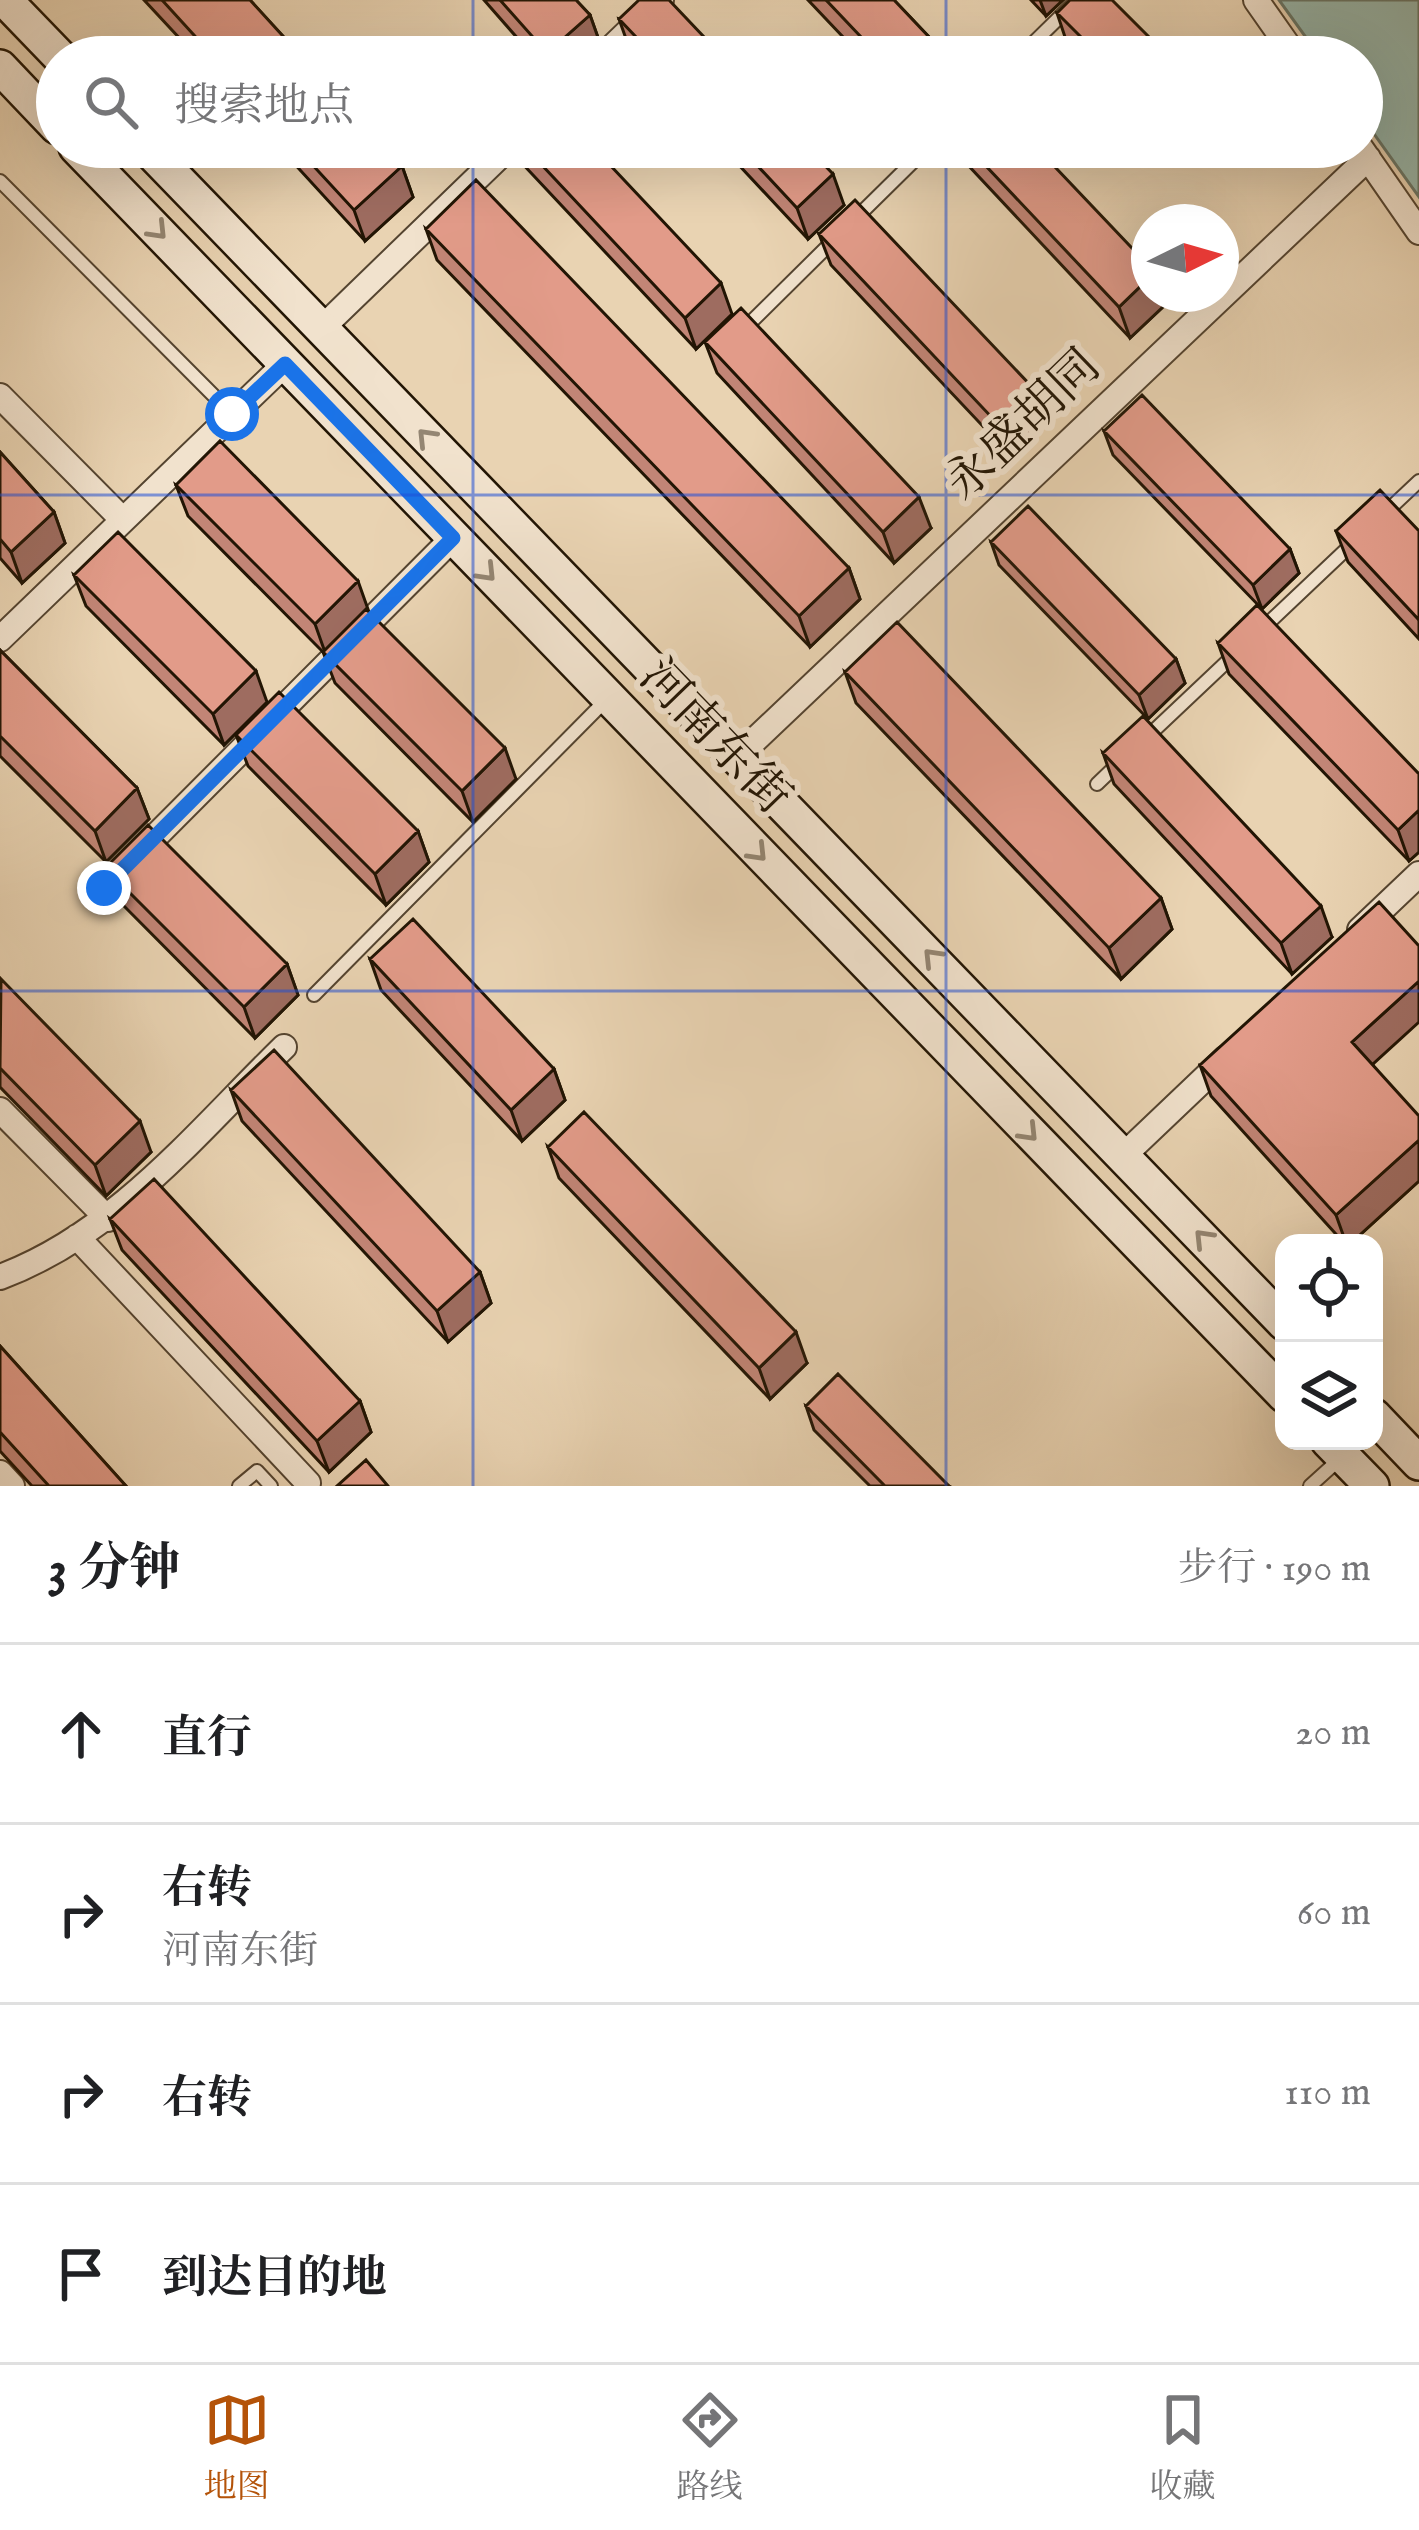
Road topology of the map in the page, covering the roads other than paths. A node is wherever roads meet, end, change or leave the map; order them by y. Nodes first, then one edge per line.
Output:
1 (5, 0) edge
2 (662, 0) edge
3 (1077, 0) edge
4 (1256, 0) edge
5 (40, 36) edge
6 (624, 36) edge
7 (1040, 36) edge
8 (1281, 36) edge
9 (0, 67) edge
10 (36, 105) edge
11 (96, 168) edge
12 (166, 168) edge
13 (487, 168) edge
14 (907, 168) edge
15 (1347, 168) edge
16 (1375, 168) edge
17 (0, 181) edge
18 (1419, 232) edge
19 (321, 329) junction
20 (725, 347) edge
21 (285, 364) junction
22 (0, 396) edge
23 (232, 414) junction
24 (1419, 481) edge
25 (123, 520) junction
26 (453, 538) junction
27 (0, 638) edge
28 (608, 698) junction
29 (738, 756) junction
30 (1097, 784) dead end
31 (1419, 874) edge
32 (104, 888) edge
33 (1337, 952) edge
34 (314, 995) dead end
35 (1238, 1046) edge
36 (284, 1047) dead end
37 (0, 1110) edge
38 (1124, 1156) junction
39 (108, 1219) junction
40 (77, 1237) junction
41 (0, 1276) edge
42 (1275, 1314) edge
43 (1275, 1386) edge
44 (1383, 1425) edge
45 (1334, 1450) edge
46 (1337, 1450) edge
47 (1419, 1463) edge
48 (0, 1473) edge
49 (308, 1484) edge
50 (12, 1486) edge
51 (239, 1486) edge
52 (272, 1486) edge
53 (1310, 1486) edge
54 (1372, 1486) edge

1 - 5 main road
2 - 6 street
3 - 7 lane
4 - 8 street
9 - 10 main road
11 -> 21 main road, 河南东街
12 - 19 main road, 河南东街
13 - 19 street
14 - 20 lane
15 - 29 street, 永盛胡同
16 - 18 street
17 - 23 lane
29 -> 19 main road, 河南东街
21 - 23 street
21 - 26 main road, 河南东街
22 - 25 street
23 - 25 street
24 - 30 lane
25 - 27 street
26 -> 28 main road, 河南东街
26 - 32 street
28 - 34 lane
28 -> 43 main road, 河南东街
38 -> 29 main road, 河南东街
31 - 33 street
35 - 38 street
36 - 39 street
37 - 39 street
42 -> 38 main road, 河南东街
39 - 40 street
40 - 41 street
40 - 49 street
44 - 47 main road
45 - 53 lane
46 - 54 main road
48 - 50 street
51 - 52 lane

